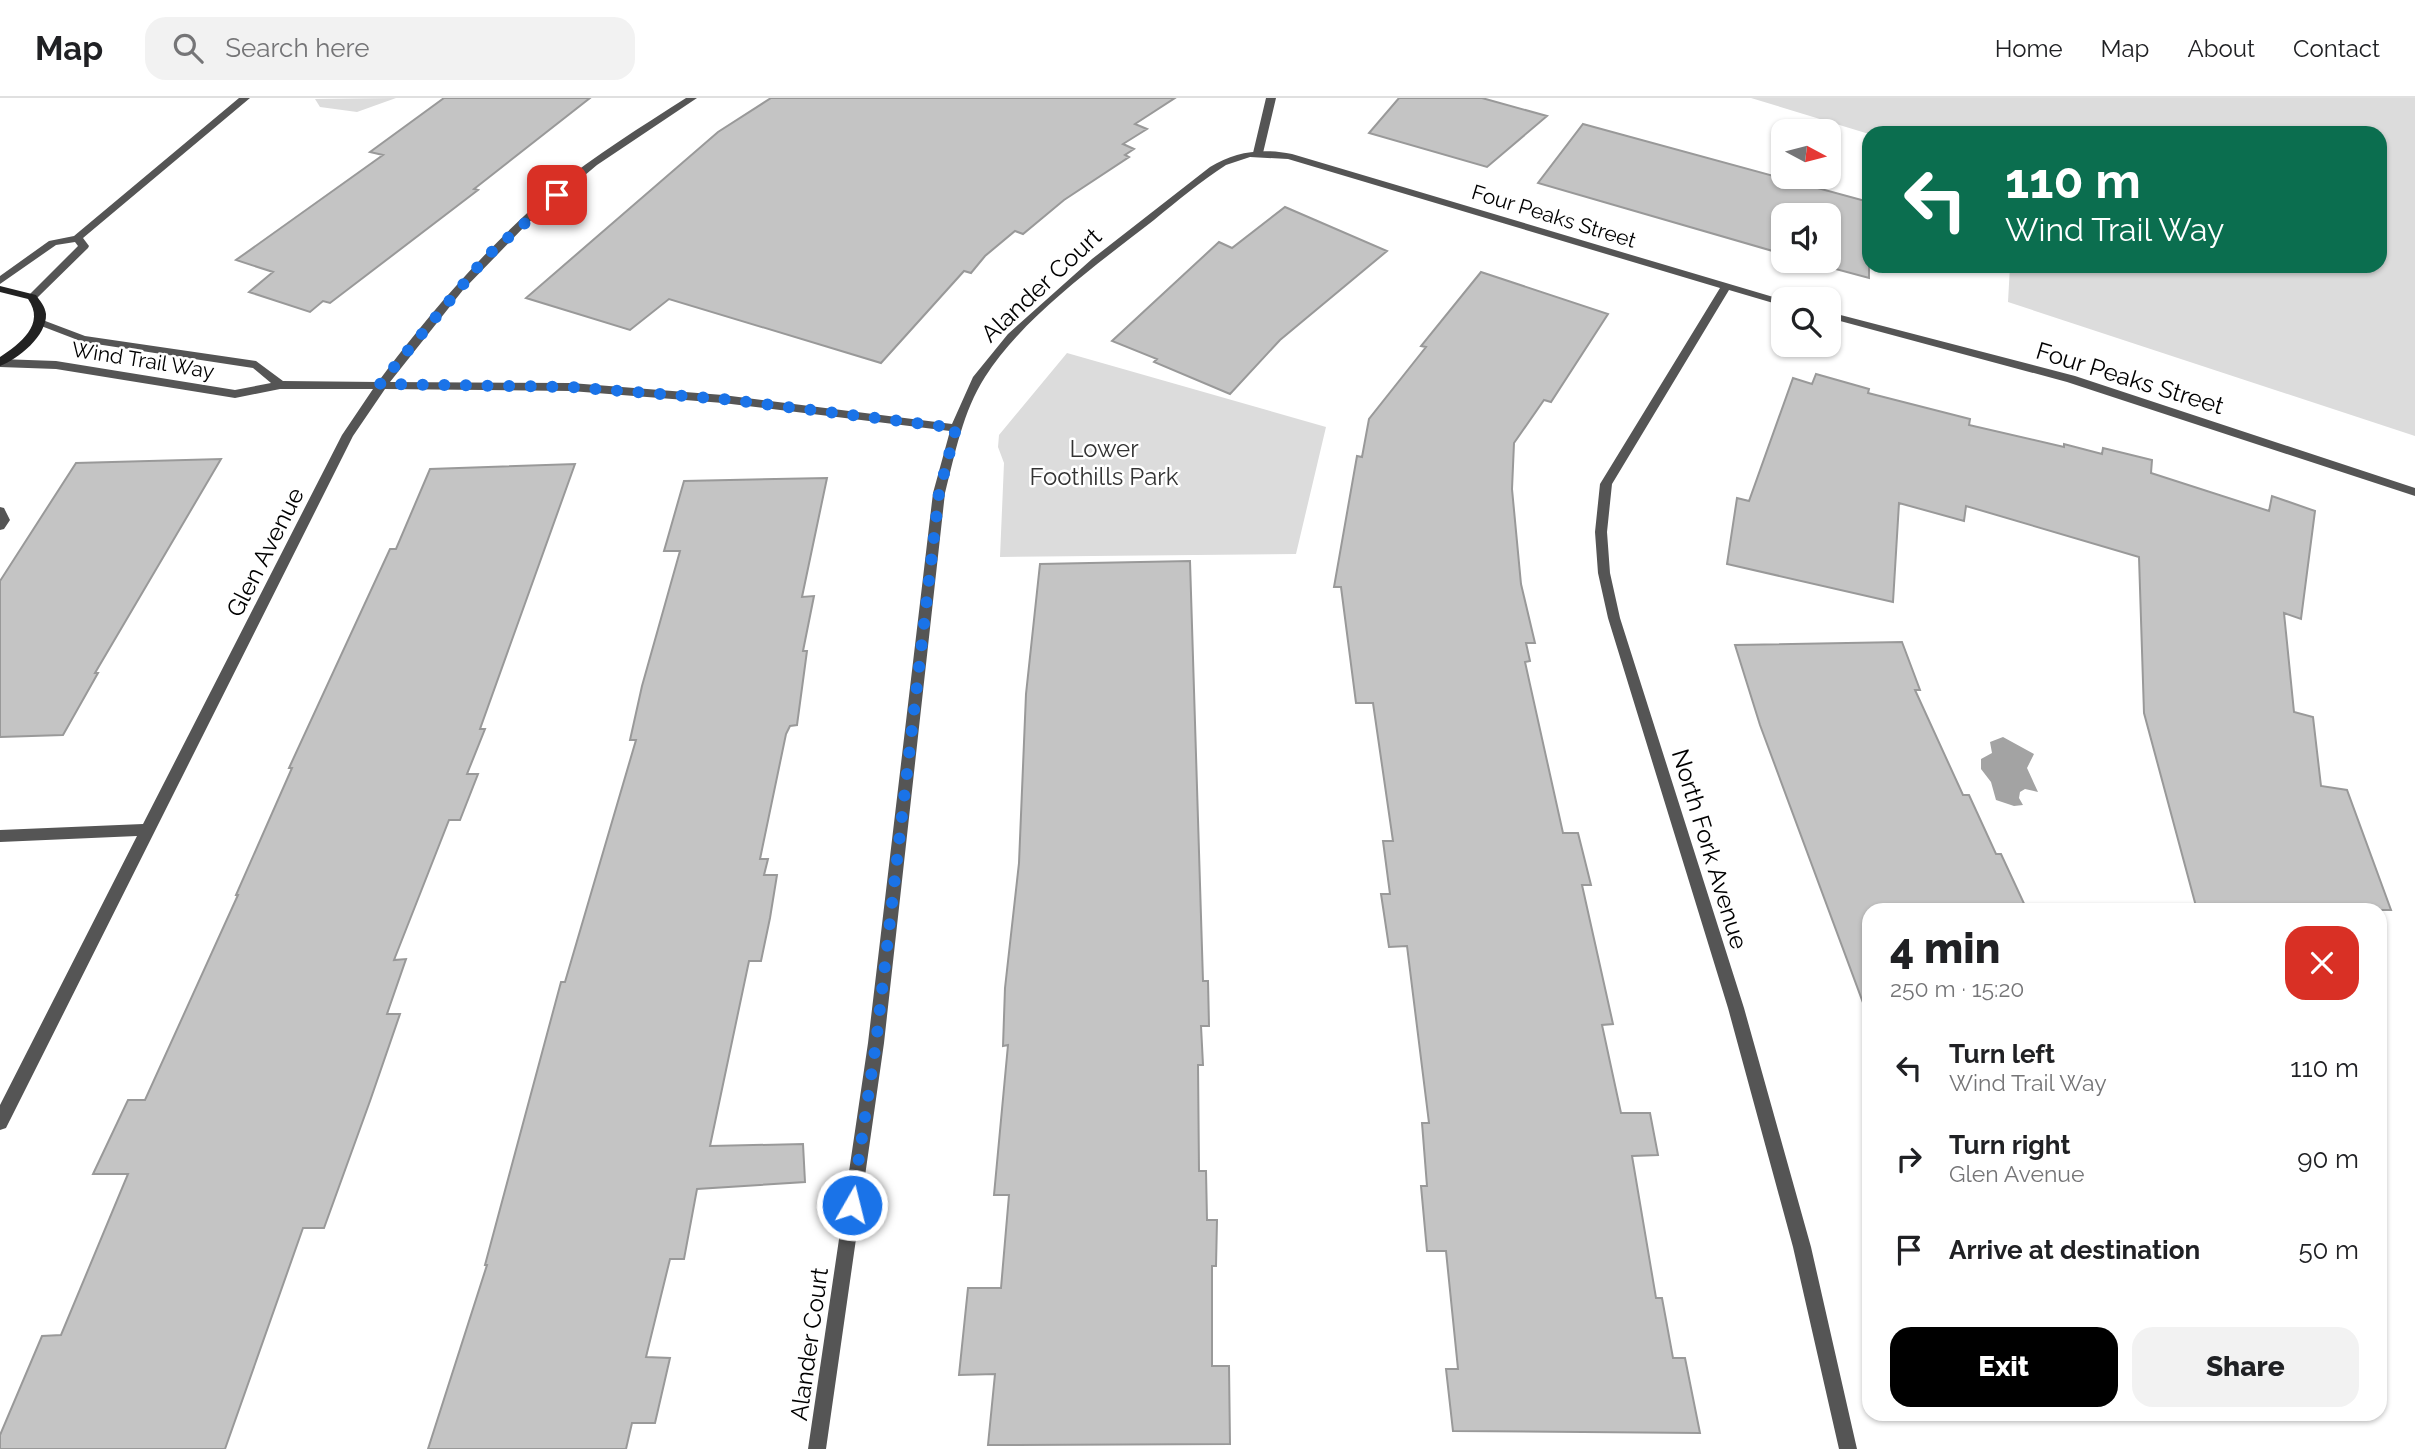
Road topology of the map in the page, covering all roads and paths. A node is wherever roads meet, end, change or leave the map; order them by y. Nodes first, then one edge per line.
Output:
1 (244, 98) edge
2 (692, 98) edge
3 (1270, 98) edge
4 (1258, 153) junction
5 (1314, 164) joint
6 (77, 238) junction
7 (0, 281) edge
8 (1725, 288) junction
9 (0, 289) edge
10 (32, 297) junction
11 (1771, 300) edge
12 (1841, 318) edge
13 (40, 322) junction
14 (0, 363) edge
15 (380, 384) junction
16 (279, 385) junction
17 (956, 428) junction
18 (2415, 492) edge
19 (0, 511) edge
20 (0, 526) edge
21 (146, 830) junction
22 (0, 836) edge
23 (0, 1122) edge
24 (817, 1449) edge
25 (1847, 1449) edge

1 - 6 street
2 - 15 street, Glen Avenue
3 - 4 street
4 - 5 street, Alander Court
4 - 17 street, Alander Court
5 - 8 street, Four Peaks Street
6 - 7 street
6 - 10 street
8 - 11 street, Four Peaks Street
8 - 25 street, North Fork Avenue
9 - 10 street
10 - 13 street, Wind Trail Way
12 - 18 street, Four Peaks Street
13 - 14 street, Wind Trail Way
13 - 16 street, Wind Trail Way
14 - 16 street, Wind Trail Way
15 - 16 street, Wind Trail Way
15 - 17 street, Wind Trail Way
15 - 21 street, Glen Avenue
17 - 24 street, Alander Court
19 - 20 street
21 - 22 street
21 - 23 street, Glen Avenue

